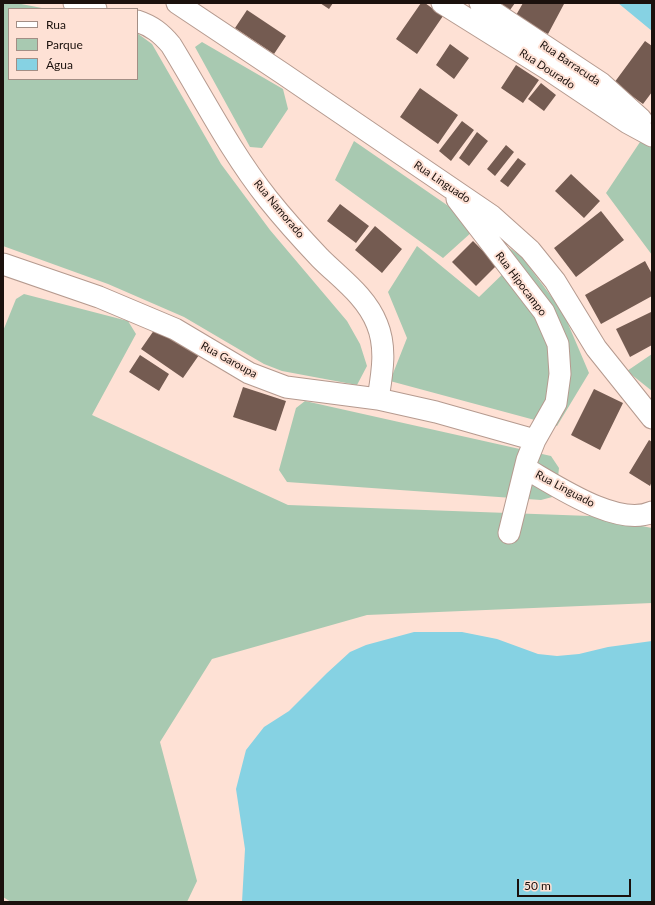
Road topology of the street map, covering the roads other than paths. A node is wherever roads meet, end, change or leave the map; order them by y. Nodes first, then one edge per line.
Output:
1 (74, 3) edge
2 (177, 3) edge
3 (442, 3) edge
4 (480, 3) edge
5 (92, 8) edge
6 (142, 23) edge
7 (652, 135) edge
8 (445, 185) junction
9 (3, 264) edge
10 (378, 399) junction
11 (652, 418) edge
12 (535, 440) junction
13 (525, 468) junction
14 (652, 512) edge
15 (509, 532) dead end

1 - 5 street
2 - 8 street, Rua Linguado
3 - 7 street, Rua Dourado
4 - 7 street, Rua Barracuda
6 - 10 street, Rua Namorado
8 - 11 street, Rua Linguado
8 - 12 street, Rua Hipocampo
9 - 10 street, Rua Garoupa
10 - 12 street, Rua Garoupa
12 - 13 street, Rua Hipocampo
13 - 14 street, Rua Linguado
13 - 15 street, Rua Hipocampo

